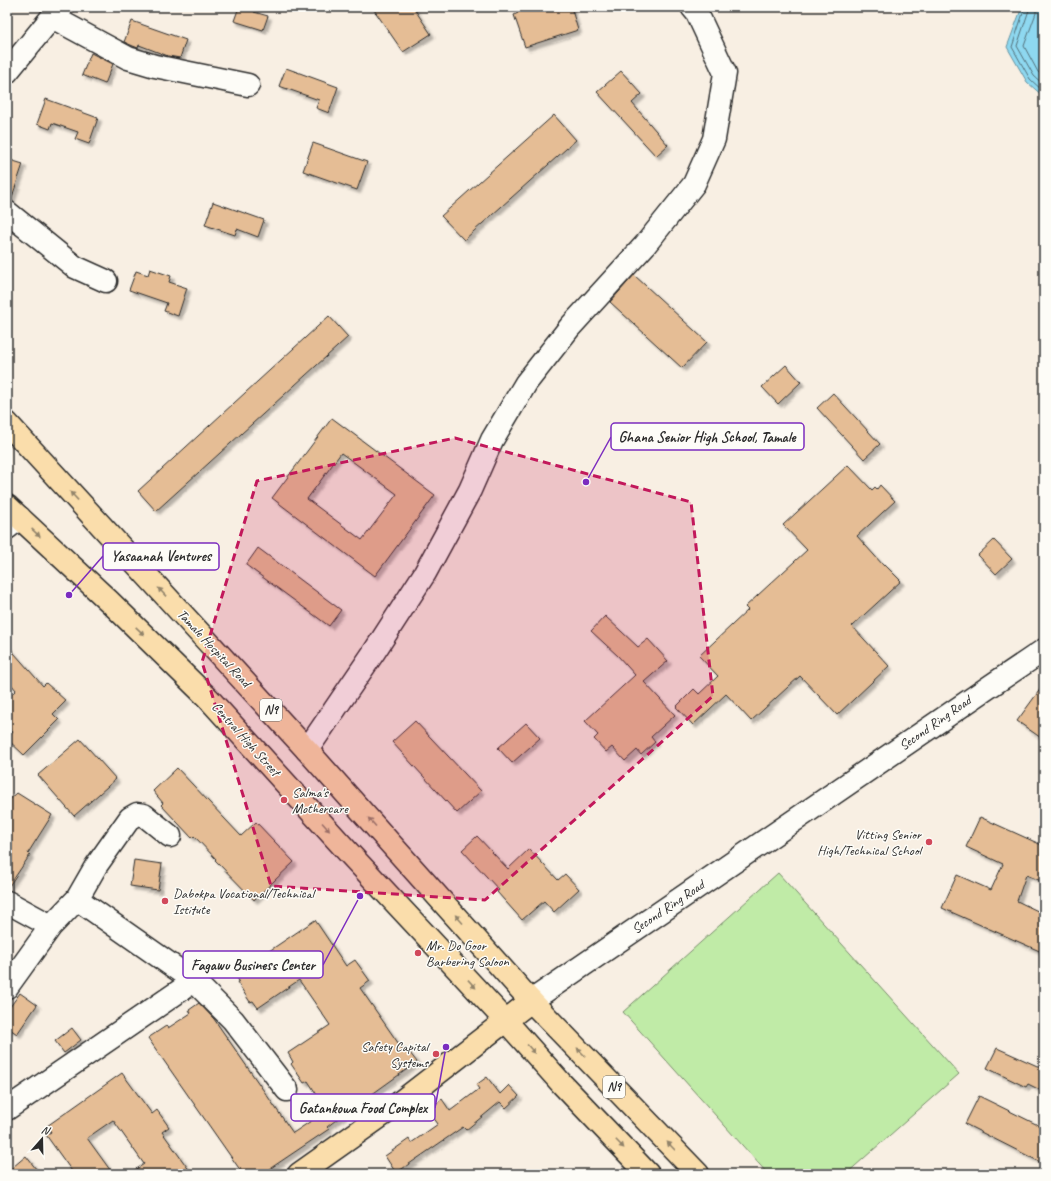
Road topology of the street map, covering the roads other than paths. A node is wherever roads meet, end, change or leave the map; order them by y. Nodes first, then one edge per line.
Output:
1 (692, 7) edge
2 (57, 12) edge
3 (7, 72) edge
4 (248, 85) dead end
5 (7, 212) edge
6 (106, 281) dead end
7 (7, 422) edge
8 (11, 517) edge
9 (1044, 650) edge
10 (307, 750) junction
11 (170, 836) dead end
12 (77, 899) junction
13 (7, 902) edge
14 (51, 926) junction
15 (194, 981) junction
16 (7, 987) edge
17 (531, 1000) junction
18 (506, 1020) junction
19 (287, 1090) dead end
20 (7, 1109) edge
21 (299, 1174) edge
22 (648, 1174) edge
23 (698, 1174) edge

1 - 10 street
2 - 3 street
2 - 4 street
5 - 6 street
10 -> 7 main road, Tamale Hospital Road / N9
8 -> 18 main road, Central High Street / N9
9 - 17 street, Second Ring Road
17 -> 10 main road, Tamale Hospital Road / N9
11 - 12 street
12 - 14 street
12 - 15 street
13 - 14 street
14 - 16 street
15 - 19 street
15 - 20 street
17 - 18 main road, Second Ring Road
23 -> 17 main road, N9
18 - 21 main road, Second Ring Road
18 -> 22 main road, N9

